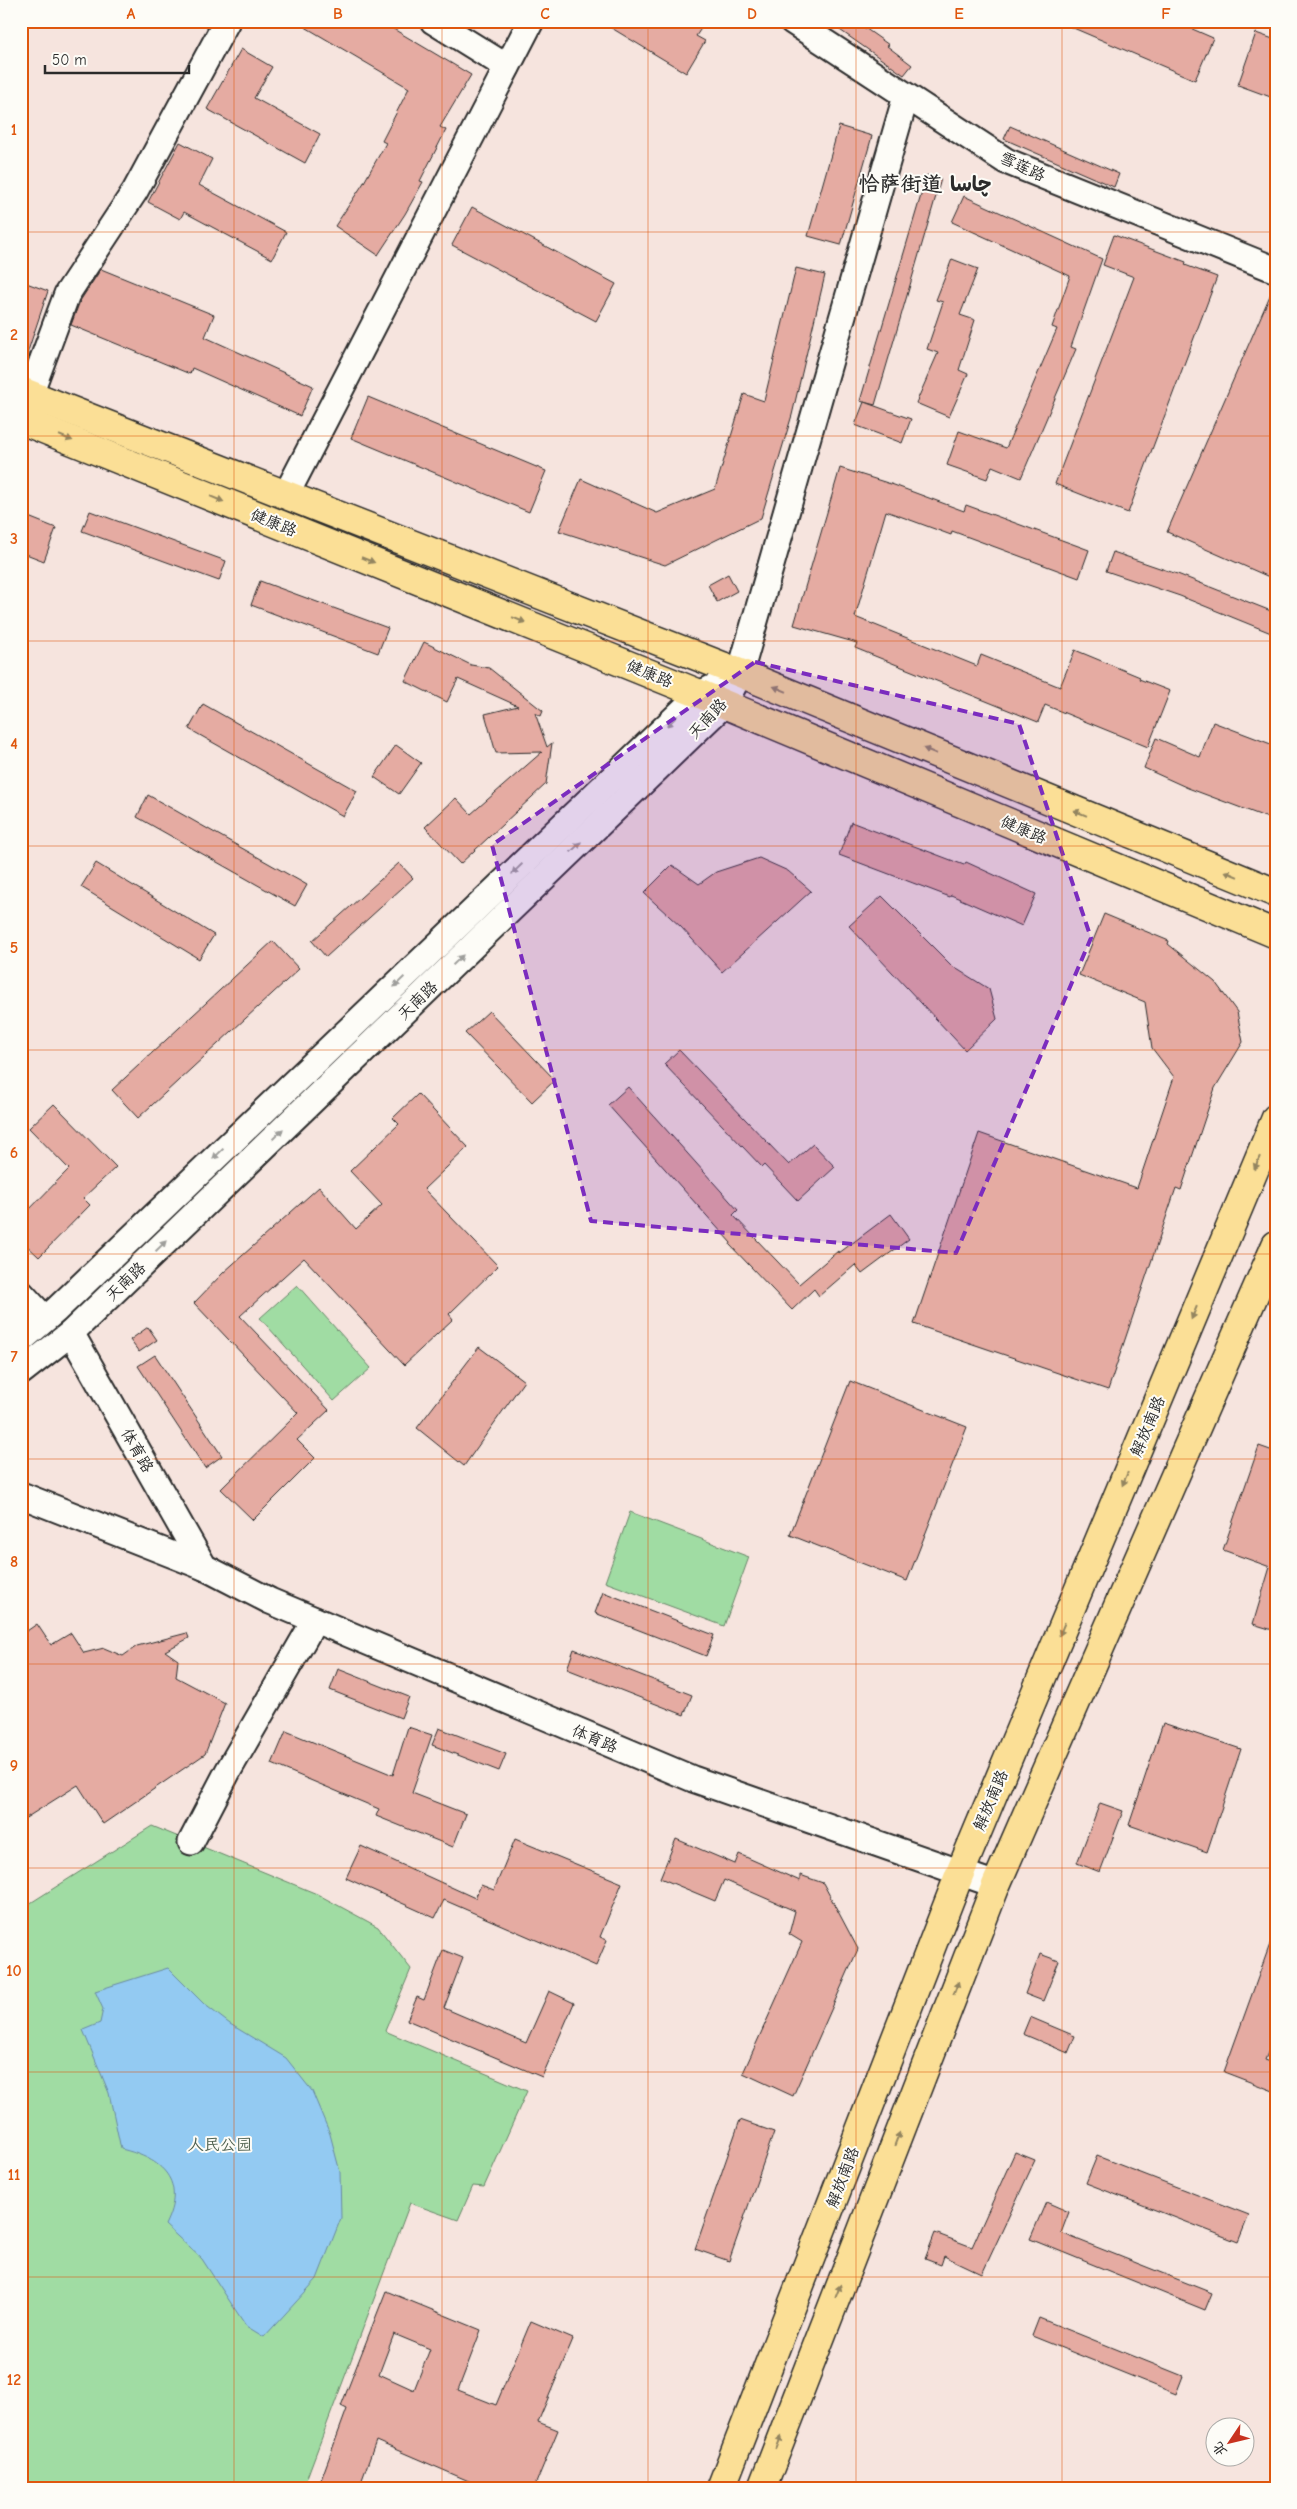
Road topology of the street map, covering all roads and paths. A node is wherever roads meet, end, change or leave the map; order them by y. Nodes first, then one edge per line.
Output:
1 (227, 21) edge
2 (433, 21) edge
3 (531, 21) edge
4 (792, 21) edge
5 (507, 67) junction
6 (906, 96) junction
7 (1276, 270) edge
8 (26, 393) edge
9 (21, 420) edge
10 (286, 495) junction
11 (740, 673) junction
12 (712, 699) junction
13 (1276, 893) edge
14 (1276, 934) edge
15 (1276, 1118) edge
16 (1276, 1245) edge
17 (21, 1293) edge
18 (45, 1319) junction
19 (71, 1333) junction
20 (21, 1340) edge
21 (21, 1372) edge
22 (21, 1495) edge
23 (204, 1567) junction
24 (315, 1620) junction
25 (191, 1842) dead end
26 (960, 1873) junction
27 (996, 1885) junction
28 (721, 2488) edge
29 (762, 2488) edge

1 - 8 street
2 - 5 street
3 - 5 street
4 - 6 street, 雪莲路
5 - 10 street
6 - 7 street, 雪莲路
6 - 11 street
8 - 10 main road, 健康路
9 -> 12 main road, 健康路
10 - 11 main road, 健康路
11 - 12 street, 天南路
13 -> 11 main road, 健康路
12 - 14 main road, 健康路
12 -> 18 street, 天南路
19 -> 12 street, 天南路
15 -> 26 main road, 解放南路
16 - 27 main road
17 - 18 street
18 - 20 street, 天南路
19 - 21 street, 天南路
19 - 23 street, 体育路
22 - 23 street, 体育路
23 - 24 street, 体育路
24 - 25 street
24 - 26 street, 体育路
26 - 27 street, 体育路
26 - 28 main road, 解放南路
29 -> 27 main road

